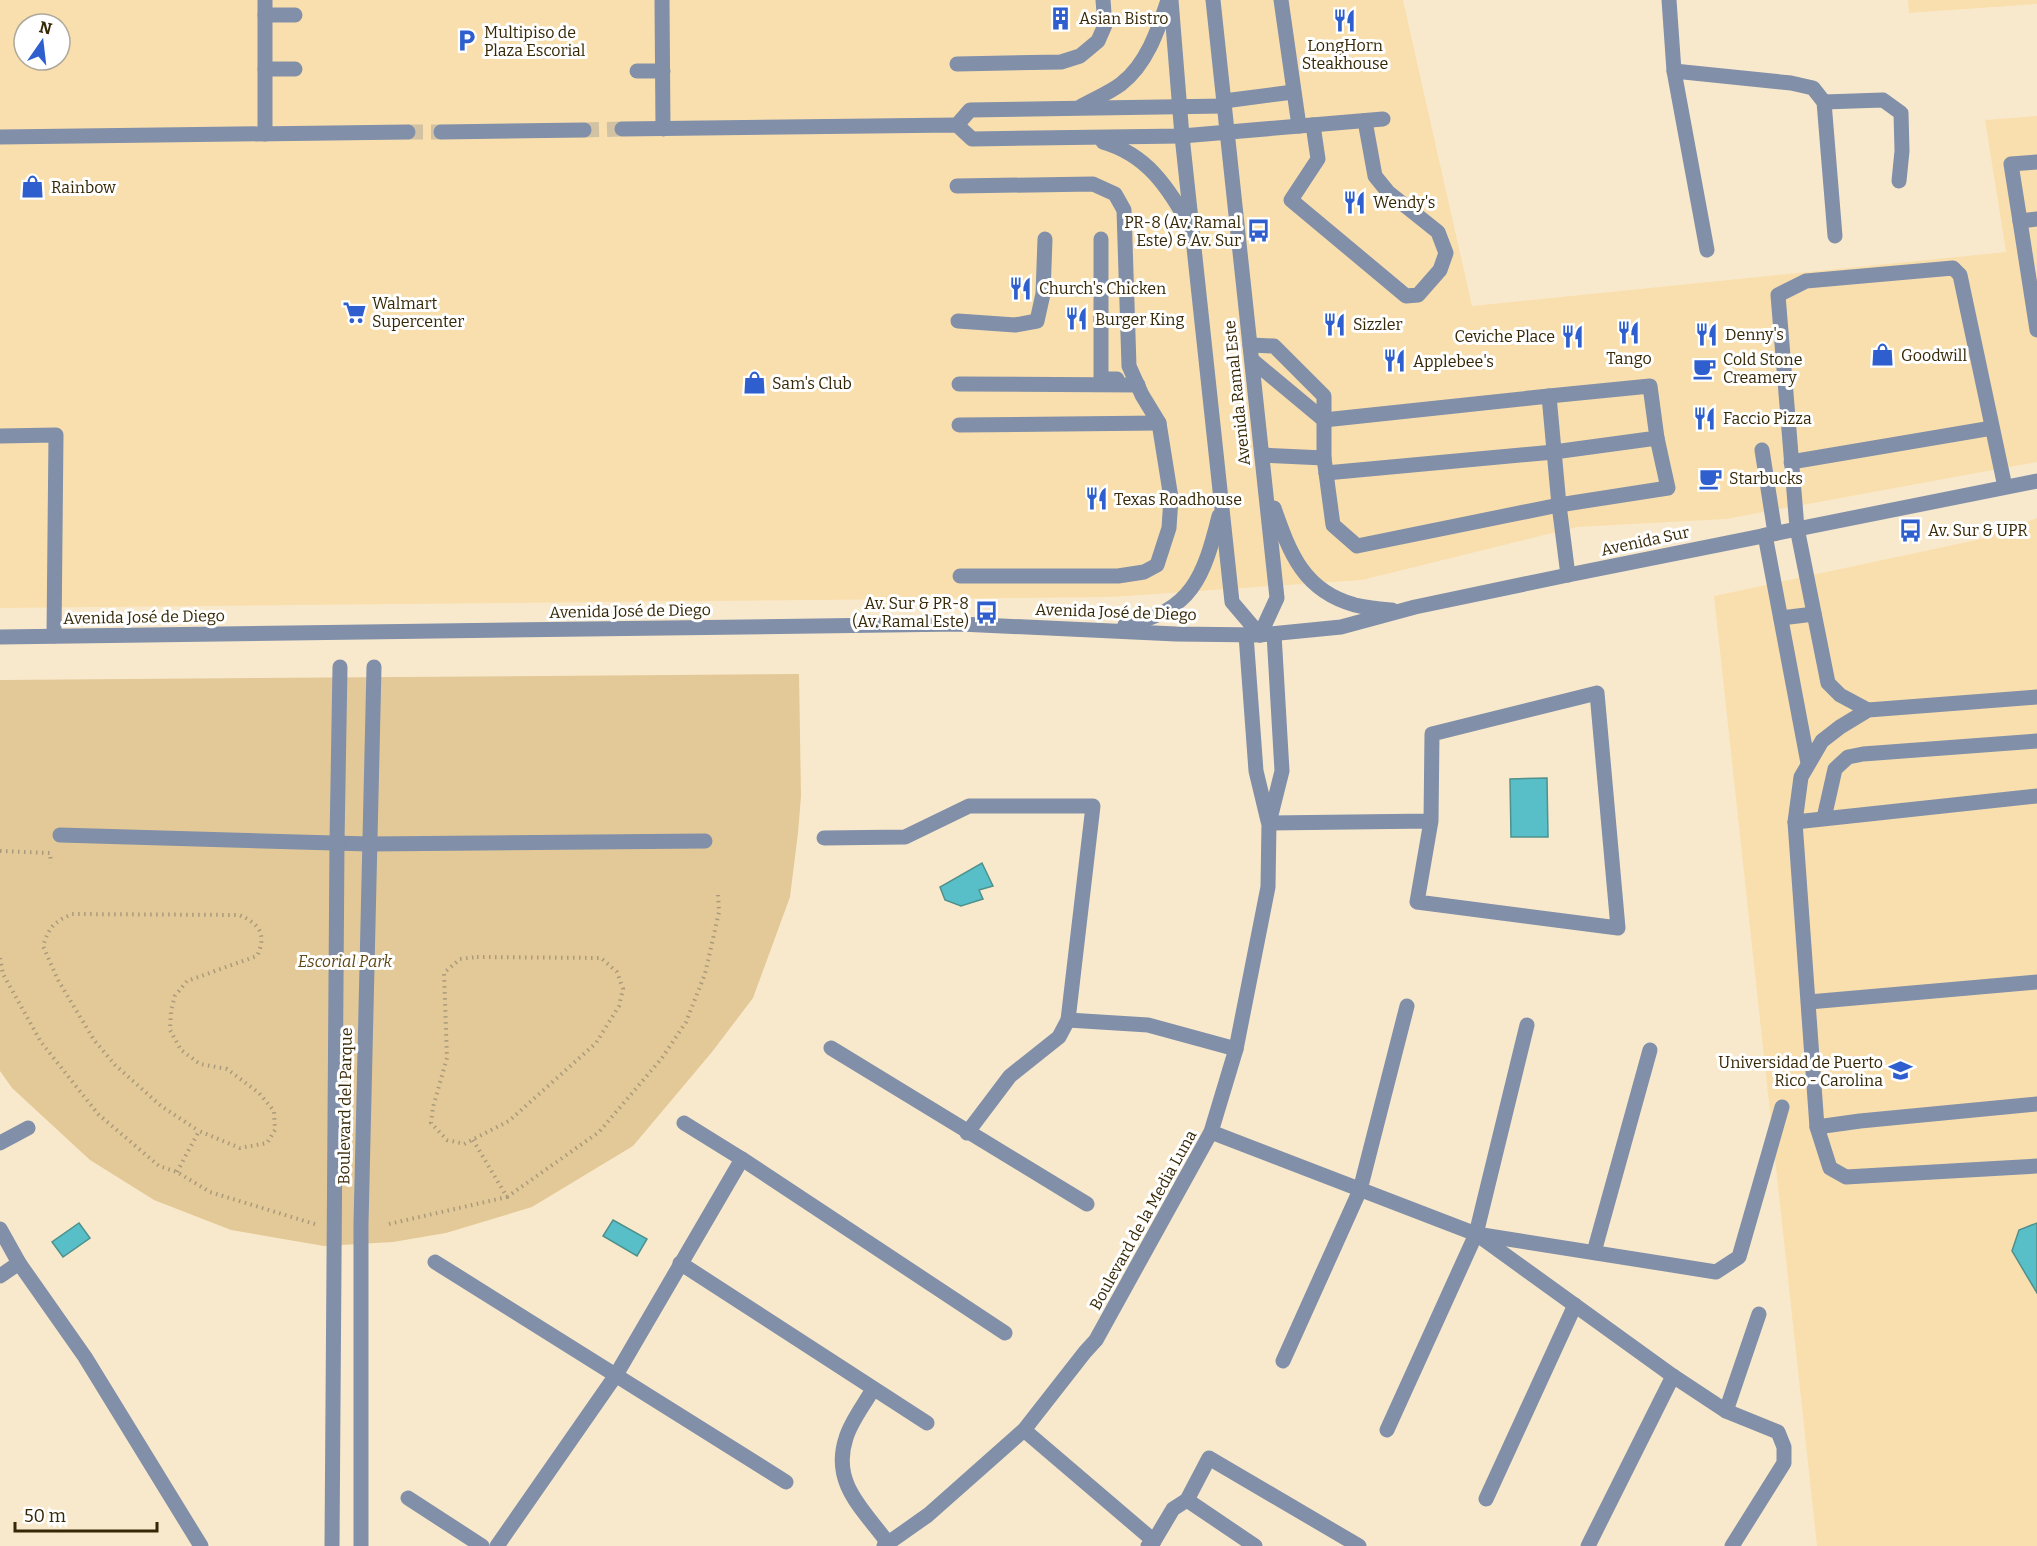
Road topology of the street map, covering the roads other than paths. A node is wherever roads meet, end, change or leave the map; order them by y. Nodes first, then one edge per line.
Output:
1 (662, 0) edge
2 (1103, 0) edge
3 (1169, 0) edge
4 (1212, 0) edge
5 (1281, 0) edge
6 (1669, 0) edge
7 (265, 8) edge
8 (296, 15) dead end
9 (957, 64) dead end
10 (265, 69) junction
11 (295, 69) dead end
12 (637, 71) dead end
13 (663, 71) junction
14 (1674, 71) junction
15 (1293, 92) junction
16 (1824, 102) junction
17 (1224, 104) junction
18 (1180, 107) junction
19 (1077, 108) junction
20 (1383, 119) dead end
21 (1365, 121) junction
22 (957, 125) junction
23 (1306, 126) junction
24 (622, 129) tunnel mouth
25 (663, 129) junction
26 (584, 130) tunnel mouth
27 (408, 132) tunnel mouth
28 (441, 132) tunnel mouth
29 (1228, 133) junction
30 (265, 134) junction
31 (1182, 136) junction
32 (0, 137) edge
33 (1086, 137) junction
34 (2037, 162) edge
35 (1899, 181) dead end
36 (957, 186) dead end
37 (2037, 219) edge
38 (2020, 221) junction
39 (1192, 229) junction
40 (1835, 236) dead end
41 (1045, 239) dead end
42 (1101, 239) dead end
43 (1707, 250) dead end
44 (958, 321) dead end
45 (2037, 330) edge
46 (1251, 353) junction
47 (1136, 382) junction
48 (959, 384) dead end
49 (1549, 396) junction
50 (1324, 420) junction
51 (1159, 423) junction
52 (959, 425) dead end
53 (1992, 428) junction
54 (0, 435) edge
55 (1657, 438) junction
56 (1762, 450) dead end
57 (1554, 452) junction
58 (1262, 455) junction
59 (1324, 458) junction
60 (1791, 462) junction
61 (1326, 473) junction
62 (2037, 481) edge
63 (1265, 482) junction
64 (2005, 487) junction
65 (1222, 505) junction
66 (1558, 505) junction
67 (1797, 528) junction
68 (1770, 534) junction
69 (1568, 575) junction
70 (960, 576) dead end
71 (1401, 611) junction
72 (1814, 614) junction
73 (1781, 618) junction
74 (1101, 630) junction
75 (1260, 634) junction
76 (0, 636) edge
77 (54, 636) junction
78 (340, 667) dead end
79 (374, 667) dead end
80 (2037, 697) edge
81 (1868, 710) junction
82 (2037, 741) edge
83 (1808, 763) junction
84 (2037, 796) edge
85 (1824, 818) junction
86 (1431, 821) junction
87 (1796, 822) junction
88 (1269, 824) junction
89 (60, 835) dead end
90 (824, 838) dead end
91 (337, 842) junction
92 (705, 842) dead end
93 (369, 844) junction
94 (2037, 982) edge
95 (1809, 1002) junction
96 (1407, 1006) dead end
97 (1068, 1020) junction
98 (1527, 1025) dead end
99 (831, 1048) dead end
100 (1236, 1049) junction
101 (1650, 1050) dead end
102 (2037, 1104) edge
103 (1782, 1107) dead end
104 (684, 1123) dead end
105 (1818, 1127) junction
106 (28, 1128) dead end
107 (1211, 1132) junction
108 (967, 1133) junction
109 (0, 1143) edge
110 (742, 1159) junction
111 (2037, 1166) edge
112 (1360, 1190) junction
113 (1087, 1204) dead end
114 (0, 1228) edge
115 (1476, 1234) junction
116 (1594, 1252) junction
117 (435, 1262) dead end
118 (19, 1263) junction
119 (680, 1263) junction
120 (0, 1276) edge
121 (1575, 1305) junction
122 (1759, 1314) dead end
123 (1005, 1333) dead end
124 (1283, 1361) dead end
125 (615, 1375) junction
126 (1673, 1377) junction
127 (873, 1389) junction
128 (1726, 1411) junction
129 (927, 1423) dead end
130 (1024, 1430) junction
131 (1387, 1430) dead end
132 (786, 1482) dead end
133 (408, 1498) dead end
134 (1486, 1499) dead end
135 (1187, 1500) junction
136 (1151, 1543) edge
137 (886, 1545) edge
138 (201, 1546) edge
139 (332, 1546) edge
140 (361, 1546) edge
141 (482, 1546) edge
142 (497, 1546) edge
143 (1256, 1546) edge
144 (1359, 1546) edge
145 (1588, 1546) edge
146 (1732, 1546) edge

1 - 13 street
2 - 9 street
3 - 18 street, Avenida Ramal Este
3 - 19 street
4 - 17 street, Avenida Ramal Este
5 - 15 street
6 - 14 street
7 - 8 street
7 - 10 street
10 - 11 street
10 - 30 street
12 - 13 street
13 - 25 street
14 - 16 street
14 - 43 street
15 - 17 street
15 - 23 street
16 - 35 street
16 - 40 street
17 - 18 street
17 - 29 street, Avenida Ramal Este
18 - 19 street
18 - 31 street, Avenida Ramal Este
19 - 22 street
20 - 21 street
21 - 23 street
21 - 23 street
22 - 25 street
22 - 33 street
23 - 29 street
24 - 25 street
26 - 28 street
27 - 30 street
29 - 31 street
29 - 46 street, Avenida Ramal Este
30 - 32 street
31 - 33 street
31 - 39 street, Avenida Ramal Este
33 - 39 street
34 - 38 street
36 - 47 street
37 - 38 street
38 - 45 street
39 - 65 street, Avenida Ramal Este
41 - 44 street
42 - 47 street
46 - 50 street
46 - 50 street
46 - 58 street, Avenida Ramal Este
47 - 48 street
47 - 51 street
49 - 50 street
49 - 55 street
49 - 57 street
50 - 59 street
51 - 52 street
51 - 70 street
53 - 60 street
53 - 60 street
53 - 64 street
54 - 77 street
55 - 57 street
55 - 66 street
56 - 68 street
57 - 61 street
57 - 66 street
58 - 59 street
58 - 63 street, Avenida Ramal Este
59 - 61 street
60 - 67 street
61 - 66 street
62 - 64 street, Avenida Sur
63 - 71 street
63 - 75 street, Avenida Ramal Este
64 - 67 street, Avenida Sur
65 - 74 street
65 - 75 street, Avenida Ramal Este
66 - 69 street
67 - 68 street, Avenida Sur
67 - 72 street
68 - 69 street, Avenida Sur
68 - 73 street
69 - 71 street, Avenida Sur
71 - 75 street, Avenida Sur
72 - 73 street
72 - 81 street
73 - 83 street
74 - 75 street, Avenida José de Diego
74 - 77 street, Avenida José de Diego
75 - 88 street, Boulevard de la Media Luna
75 - 88 street, Boulevard de la Media Luna
76 - 77 street, Avenida José de Diego
78 - 91 street, Boulevard del Parque
79 - 93 street, Boulevard del Parque
80 - 81 street
81 - 83 street
82 - 85 street
83 - 87 street
84 - 85 street
85 - 87 street
86 - 86 street
86 - 88 street
87 - 95 street
88 - 100 street, Boulevard de la Media Luna
89 - 91 street
90 - 97 street
91 - 93 street
91 - 139 street, Boulevard del Parque
92 - 93 street
93 - 140 street, Boulevard del Parque
94 - 95 street
95 - 105 street
96 - 112 street
97 - 100 street
97 - 108 street
98 - 115 street
99 - 108 street
100 - 107 street, Boulevard de la Media Luna
101 - 116 street
102 - 105 street
103 - 116 street
104 - 110 street
105 - 111 street
106 - 109 street
107 - 112 street
107 - 130 street, Boulevard de la Media Luna
108 - 113 street
110 - 119 street
110 - 123 street
112 - 115 street
112 - 124 street
114 - 118 street
115 - 116 street
115 - 121 street
115 - 131 street
117 - 125 street
118 - 120 street
118 - 138 street
119 - 125 street
119 - 127 street
121 - 126 street
121 - 134 street
122 - 128 street
125 - 132 street
125 - 142 street
126 - 128 street
126 - 145 street
127 - 129 street
127 - 137 street
128 - 146 street
130 - 136 street
130 - 137 street, Boulevard de la Media Luna
133 - 141 street
135 - 136 street
135 - 143 street
135 - 144 street

